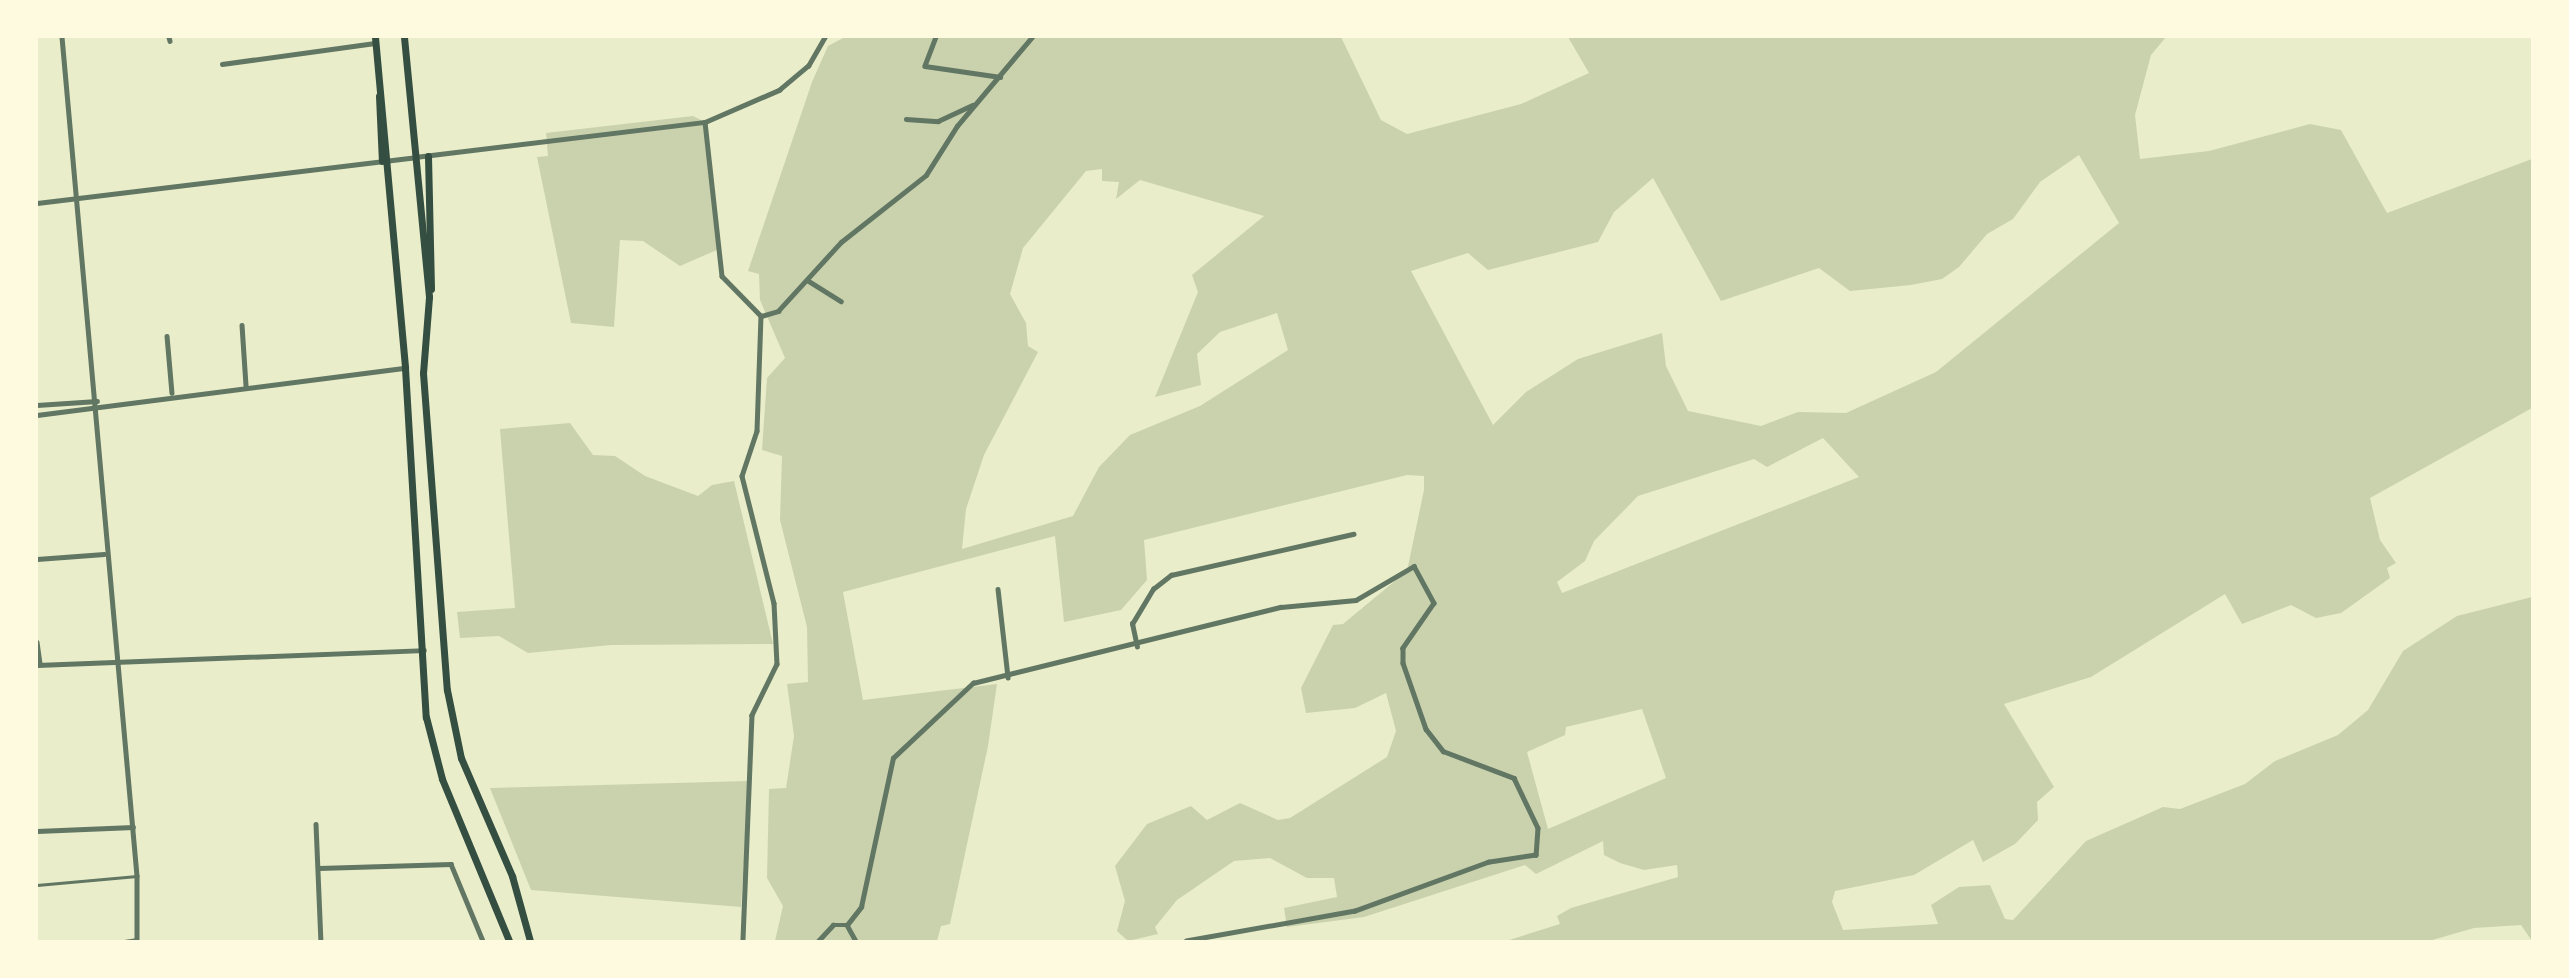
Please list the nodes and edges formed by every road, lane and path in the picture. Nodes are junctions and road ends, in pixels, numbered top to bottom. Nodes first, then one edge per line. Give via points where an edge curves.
1 (62, 37) edge
2 (404, 37) edge
3 (825, 37) edge
4 (936, 37) edge
5 (1032, 37) edge
6 (375, 40) edge
7 (222, 64) dead end
8 (1001, 77) junction
9 (973, 105) junction
10 (906, 119) dead end
11 (705, 122) junction
12 (428, 156) junction
13 (415, 157) junction
14 (385, 160) junction
15 (77, 197) junction
16 (37, 203) edge
17 (807, 280) junction
18 (429, 297) junction
19 (841, 301) dead end
20 (761, 316) junction
21 (242, 325) dead end
22 (167, 337) dead end
23 (405, 368) junction
24 (246, 386) junction
25 (172, 393) junction
26 (96, 400) junction
27 (104, 404) junction
28 (37, 405) edge
29 (96, 409) junction
30 (37, 415) edge
31 (1353, 534) dead end
32 (104, 554) junction
33 (37, 559) edge
34 (998, 589) dead end
35 (37, 642) edge
36 (1137, 647) junction
37 (424, 650) junction
38 (114, 661) junction
39 (38, 665) edge
40 (1008, 677) junction
41 (317, 824) dead end
42 (133, 827) junction
43 (37, 831) edge
44 (319, 868) junction
45 (137, 876) junction
46 (37, 886) edge
47 (847, 925) junction
48 (137, 940) edge
49 (124, 941) edge
50 (321, 941) edge
51 (483, 941) edge
52 (509, 941) edge
53 (530, 941) edge
54 (743, 941) edge
55 (818, 941) edge
56 (856, 941) edge
57 (1187, 941) edge

1 - 15 street
2 - 13 main road
3 - 11 street via 808,66 779,90
4 - 8 street via 925,66
5 - 8 street
6 - 7 street
6 - 14 main road
8 - 9 street
9 - 10 street via 938,121
9 - 17 street via 926,175 841,242
11 - 12 street
11 - 20 street via 722,276
12 - 13 street
12 - 18 main road via 434,274
13 - 14 street
13 - 18 main road
14 - 15 street
14 - 23 main road
15 - 16 street
15 - 26 street
17 - 19 street
17 - 20 street via 778,311
18 - 53 main road via 423,373 447,690 469,781 512,876
20 - 54 street via 757,431 743,460 742,476 774,603 777,664 752,715
21 - 24 street
22 - 25 street
23 - 24 street
23 - 37 main road
24 - 25 street
25 - 27 street
26 - 27 street
26 - 28 street
26 - 29 street
27 - 29 street
29 - 30 street
29 - 32 street
31 - 36 street via 1171,575 1153,589 1132,624
32 - 33 street
32 - 38 street
34 - 40 street
35 - 39 street
36 - 40 street
36 - 57 street via 1280,607 1356,600 1415,566 1434,603 1403,648 1403,663 1426,729 1443,751 1514,778 1538,828 1536,855 1489,862 1355,911
37 - 38 street
37 - 52 main road via 434,751
38 - 39 street
38 - 42 street
40 - 47 street via 973,683 893,758 862,907
41 - 44 street
42 - 43 street
42 - 45 street
44 - 50 street
44 - 51 street via 451,864
45 - 46 lane
45 - 48 street
47 - 55 street via 833,925
47 - 56 street
48 - 49 lane

